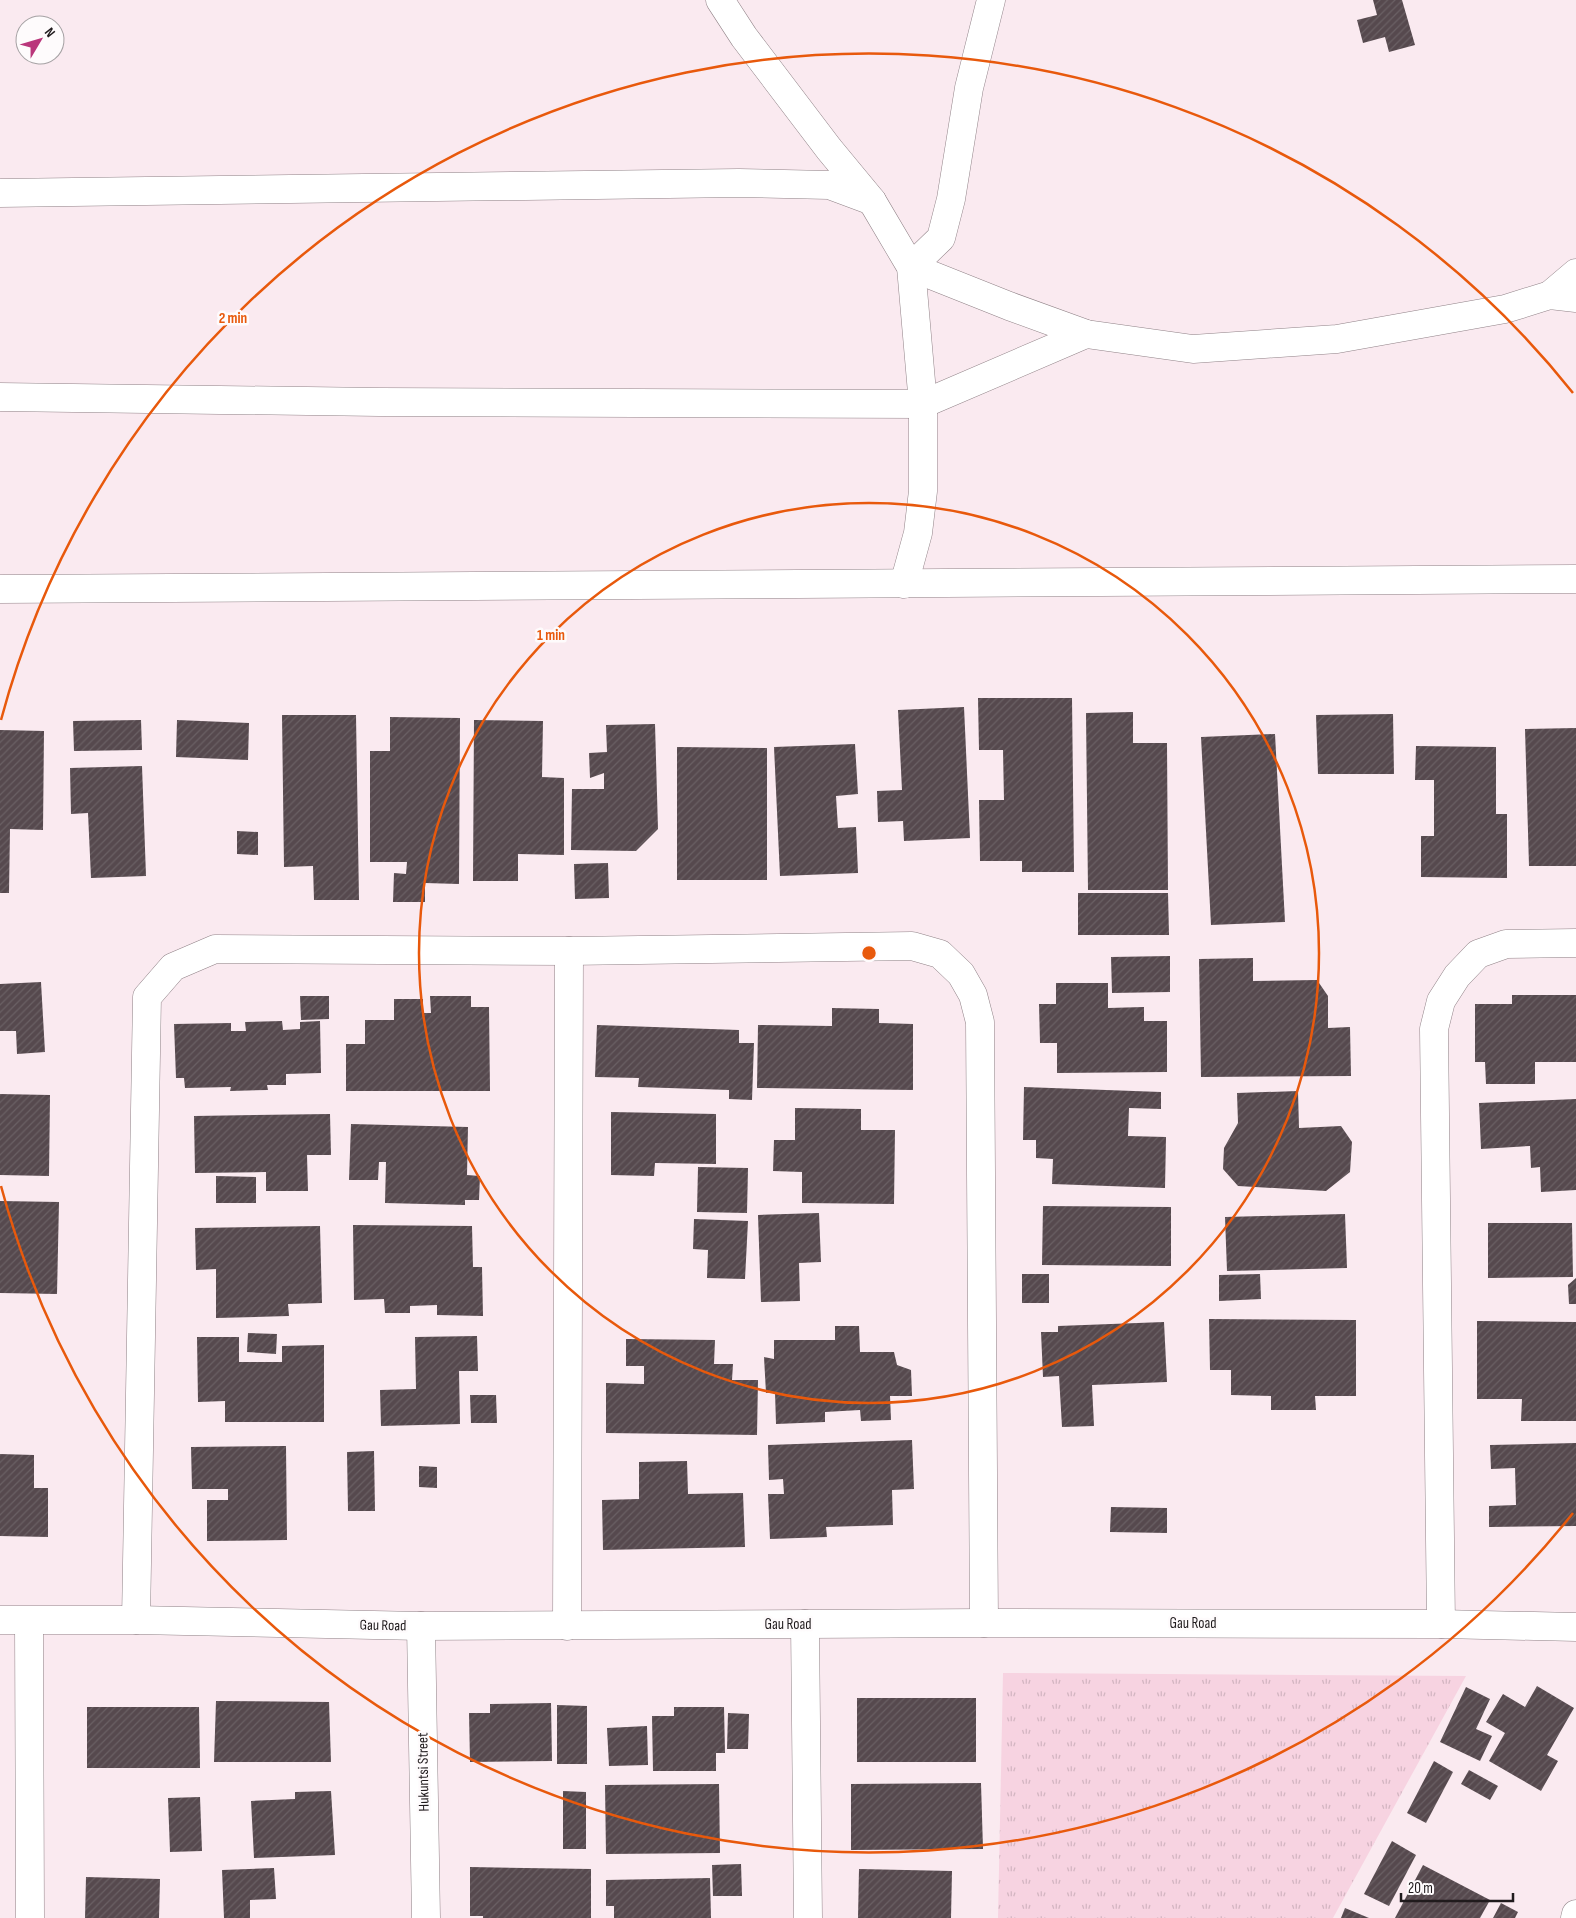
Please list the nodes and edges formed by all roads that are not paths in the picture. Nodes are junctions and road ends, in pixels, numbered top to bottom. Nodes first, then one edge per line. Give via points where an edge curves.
1 (720, 0) edge
2 (991, 0) edge
3 (0, 193) edge
4 (872, 202) junction
5 (911, 267) junction
6 (1576, 273) edge
7 (1563, 297) edge
8 (1086, 334) junction
9 (0, 396) edge
10 (923, 404) junction
11 (1576, 579) edge
12 (904, 584) junction
13 (0, 589) edge
14 (1576, 943) edge
15 (569, 951) junction
16 (0, 1620) edge
17 (136, 1620) junction
18 (29, 1621) junction
19 (984, 1623) junction
20 (806, 1624) junction
21 (1441, 1624) junction
22 (420, 1626) junction
23 (567, 1626) junction
24 (1576, 1627) edge
25 (1576, 1914) edge
26 (30, 1918) edge
27 (426, 1918) edge
28 (808, 1918) edge
29 (1575, 1918) edge

1 - 4 street via 744,37
2 - 5 street via 969,88 951,199 941,238
3 - 4 street via 739,183 829,185
4 - 5 street
5 - 8 street
5 - 10 street
6 - 7 street
7 - 8 street via 1337,340 1193,348
8 - 10 street
9 - 10 street via 389,402
10 - 12 street via 923,492 918,533
11 - 12 street
12 - 13 street
14 - 21 street via 1506,944 1478,954 1457,976 1442,1001 1434,1029
15 - 17 street via 215,949 173,967 147,997
15 - 19 street via 912,946 940,954 961,974 973,995 980,1022
15 - 23 street
16 - 18 street, Gau Road
17 - 18 street, Gau Road
17 - 22 street, Gau Road
18 - 26 street
19 - 20 street, Gau Road
19 - 21 street, Gau Road
20 - 23 street, Gau Road
20 - 28 street
21 - 24 street, Gau Road
22 - 23 street, Gau Road
22 - 27 street, Hukuntsi Street
25 - 29 street

